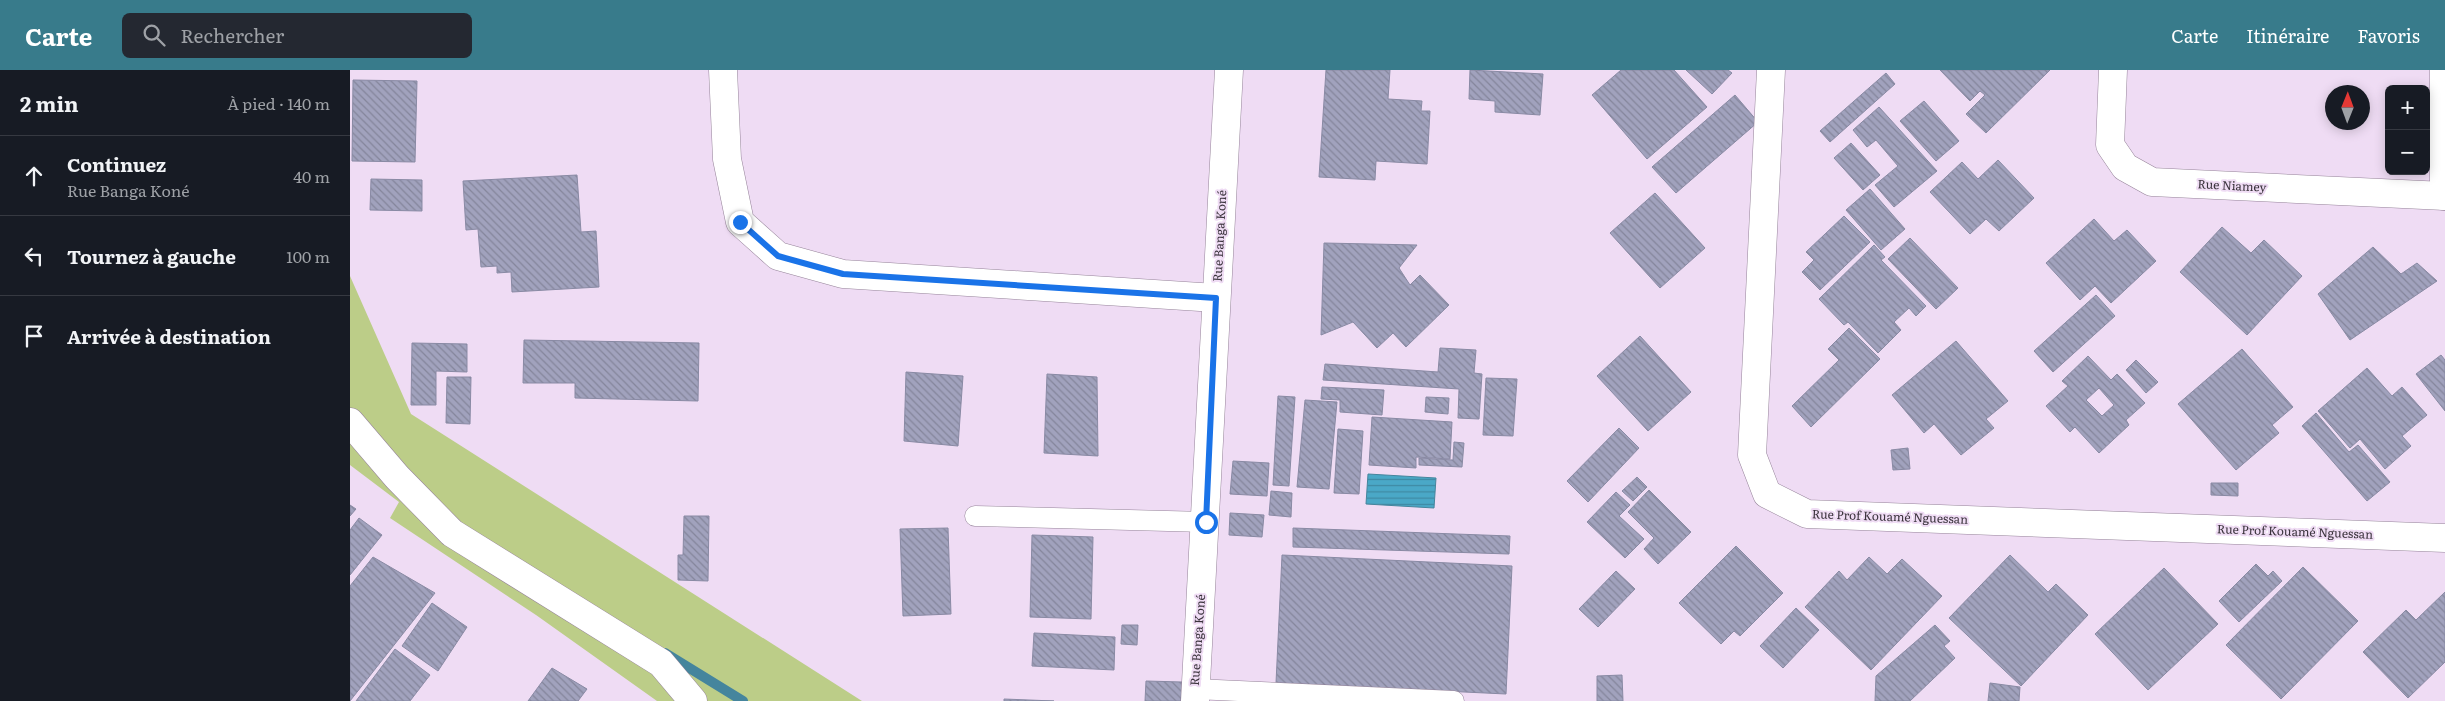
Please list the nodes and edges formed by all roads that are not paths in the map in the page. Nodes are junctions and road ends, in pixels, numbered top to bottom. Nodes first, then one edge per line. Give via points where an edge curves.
1 (722, 70) edge
2 (1229, 70) edge
3 (1771, 70) edge
4 (2113, 70) edge
5 (2444, 70) edge
6 (2445, 196) edge
7 (1216, 298) junction
8 (350, 422) edge
9 (975, 516) dead end
10 (1206, 522) junction
11 (2445, 538) edge
12 (1195, 695) edge
13 (693, 701) edge
14 (1454, 701) edge

1 - 7 street via 727,159 740,222 778,256 843,274
2 - 7 street, Rue Banga Koné
3 - 11 street, Rue Prof Kouamé Nguessan via 1752,455 1767,494 1807,514
4 - 6 street, Rue Niamey via 2110,145 2125,167 2152,182
5 - 6 street
7 - 10 street, Rue Banga Koné
8 - 13 street via 397,477 452,533 661,663
9 - 10 lane
10 - 12 street, Rue Banga Koné
12 - 14 lane

